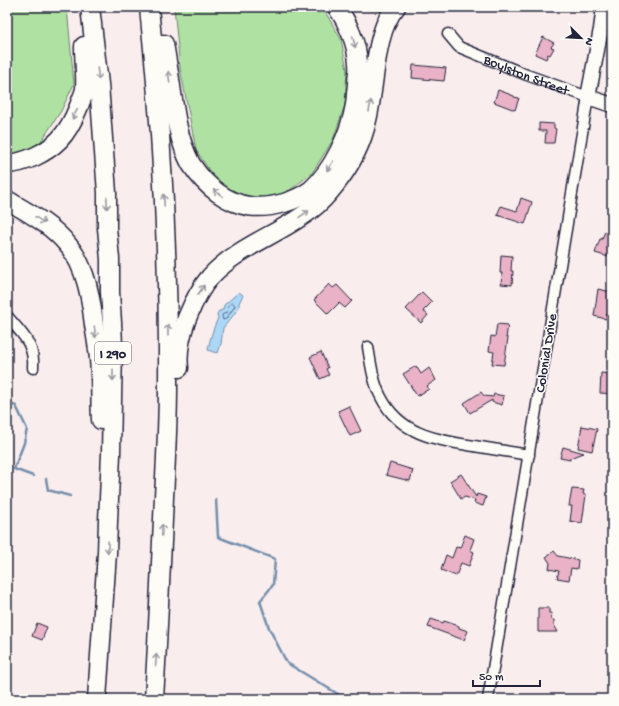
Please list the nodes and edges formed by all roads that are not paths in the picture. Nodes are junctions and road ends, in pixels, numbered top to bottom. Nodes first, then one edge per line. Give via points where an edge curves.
1 (84, 7) edge
2 (90, 7) edge
3 (149, 7) edge
4 (158, 7) edge
5 (337, 7) edge
6 (396, 7) edge
7 (604, 7) edge
8 (448, 34) dead end
9 (588, 97) junction
10 (612, 105) edge
11 (7, 164) edge
12 (7, 200) edge
13 (7, 316) edge
14 (368, 347) dead end
15 (33, 368) dead end
16 (167, 422) junction
17 (529, 455) junction
18 (108, 521) junction
19 (97, 699) edge
20 (154, 699) edge
21 (488, 699) edge

1 -> 11 highway via 85,90 77,111 62,137 51,147 22,162
2 -> 18 highway, I 290 via 101,105 110,260 113,389
16 -> 3 highway via 168,308 164,183
5 -> 4 highway via 352,34 358,62 355,104 346,135 332,163 309,191 291,201 260,207 241,205 224,197 205,182 192,164 176,123
16 -> 6 highway via 179,375 182,334 190,309 212,275 228,261 308,212 325,197 341,176 363,133 382,33 386,20
7 - 9 street, Colonial Drive
8 - 9 street, Boylston Street via 459,48
9 - 10 street, Boylston Street
9 - 17 street, Colonial Drive
12 -> 18 highway via 45,223 61,237 71,248 82,269 90,295 99,360 103,490
13 - 15 street via 30,345
14 - 17 street via 374,381 381,397 390,412 409,428 438,440
20 -> 16 highway
17 - 21 street, Colonial Drive
18 -> 19 highway, I 290

